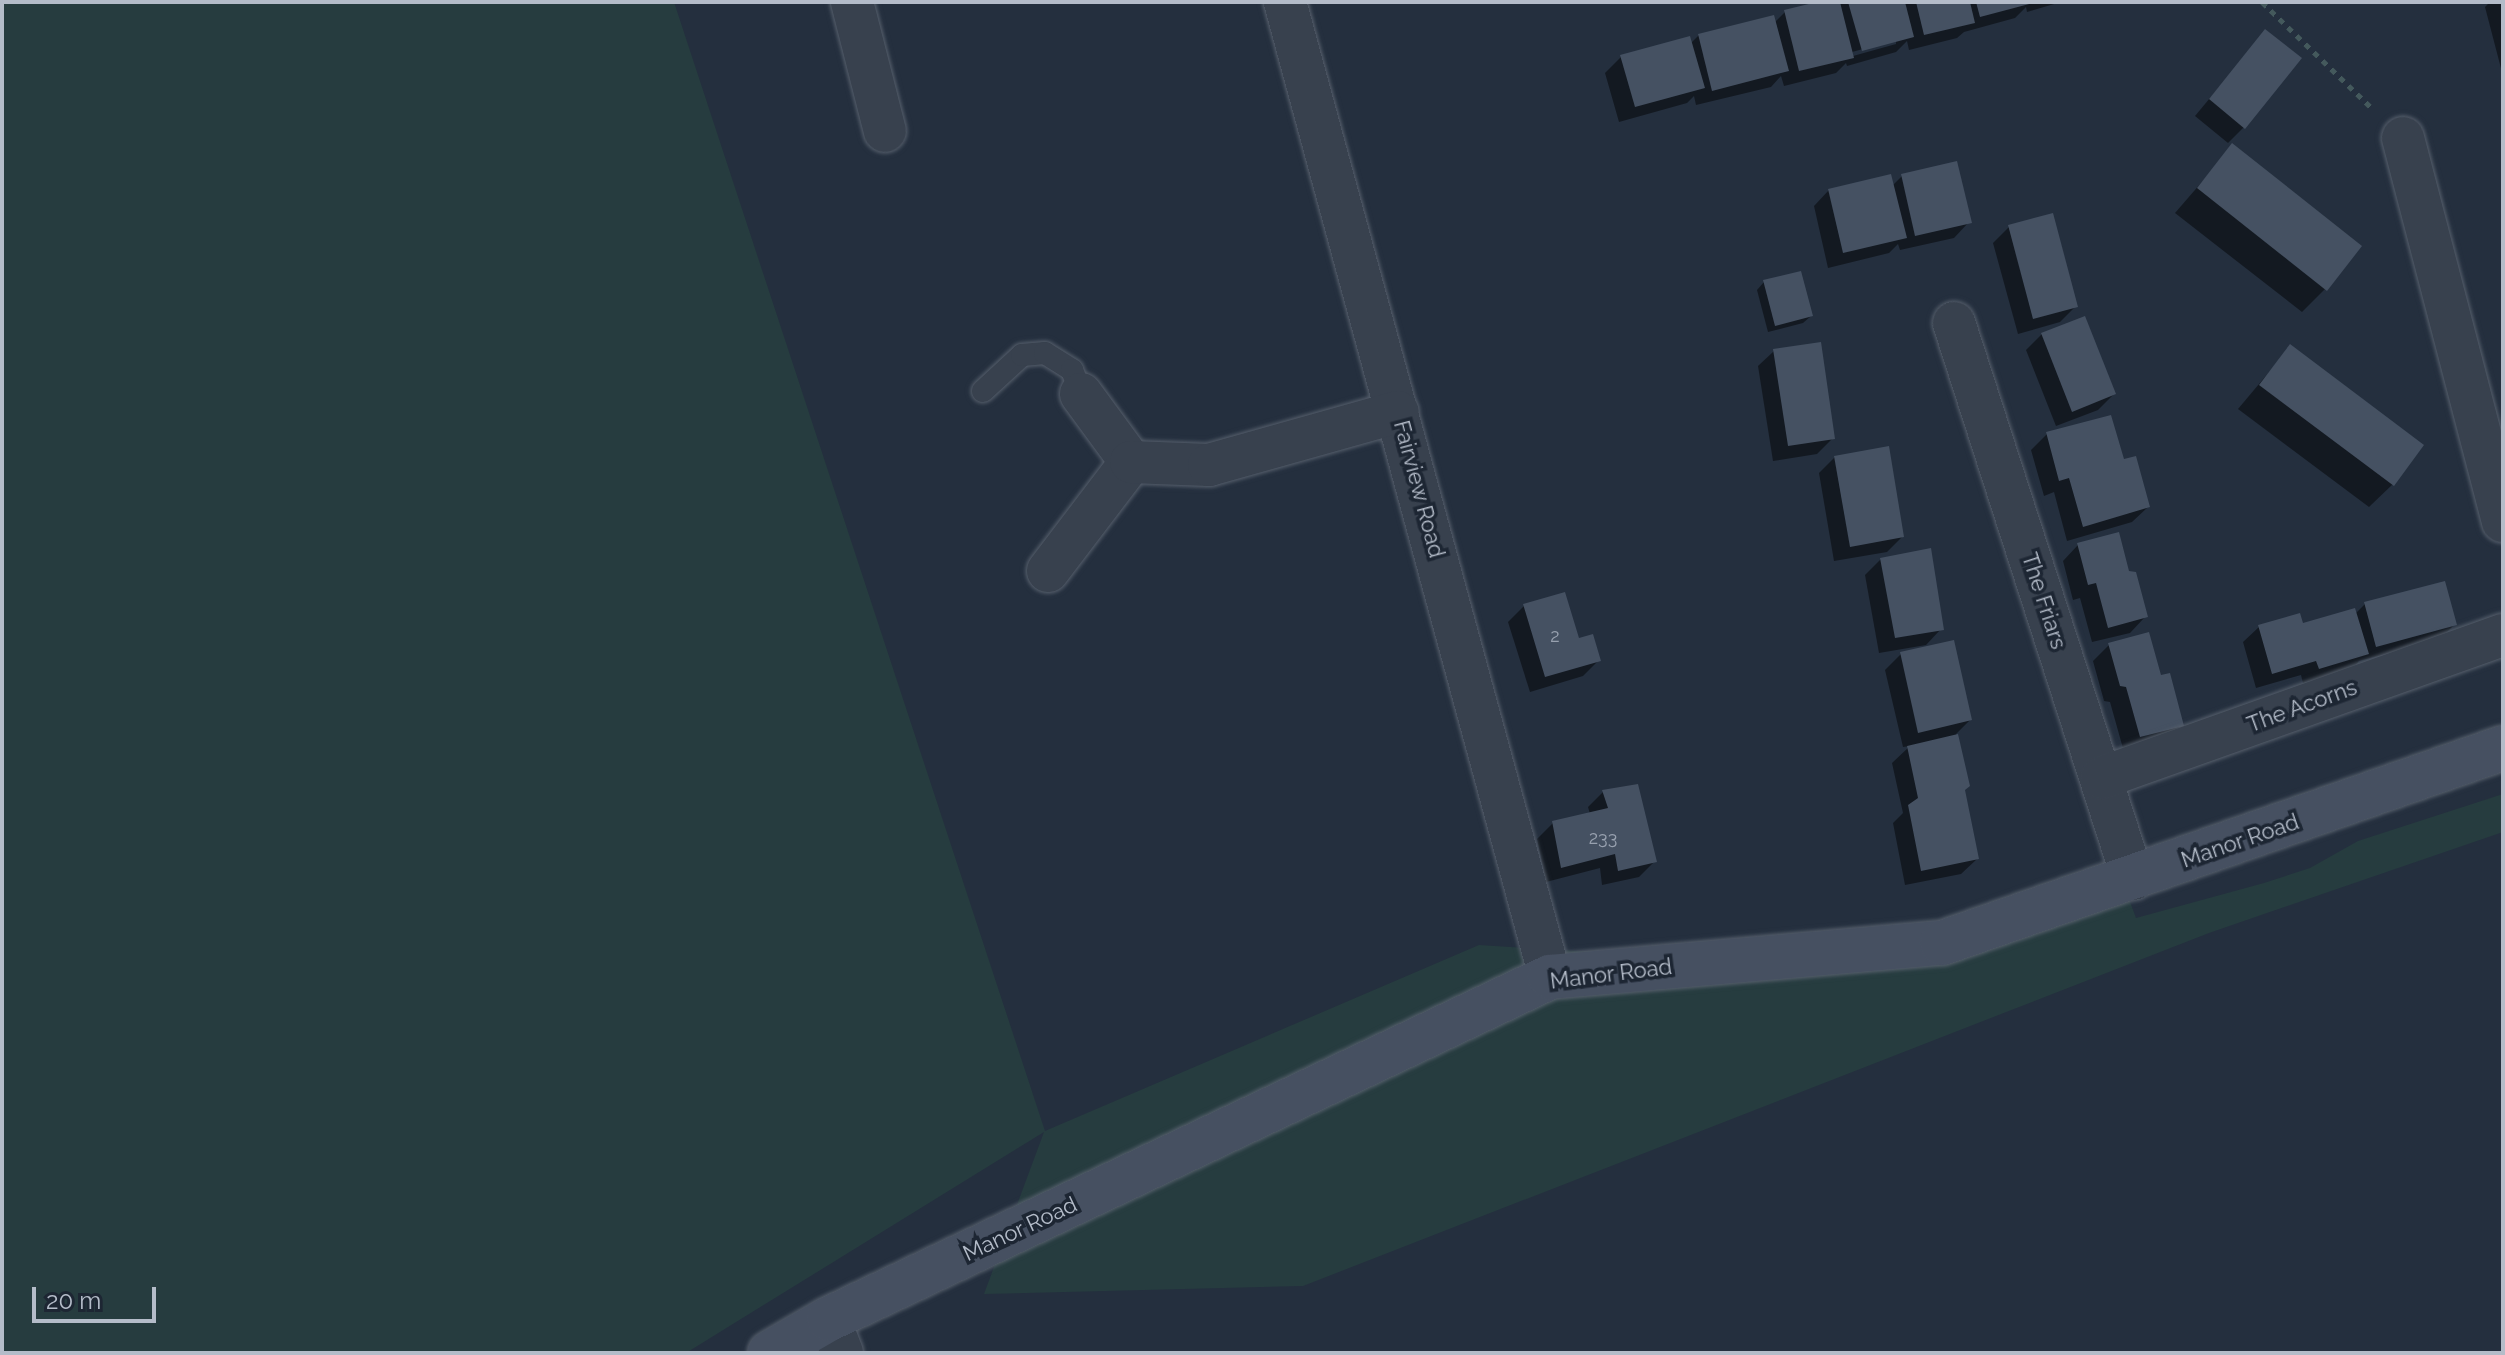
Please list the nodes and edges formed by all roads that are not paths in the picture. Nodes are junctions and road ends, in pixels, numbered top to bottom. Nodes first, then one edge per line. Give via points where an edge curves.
1 (852, 2) edge
2 (1285, 2) edge
3 (885, 131) dead end
4 (2403, 138) road end
5 (1954, 323) dead end
6 (983, 391) dead end
7 (1081, 394) joint
8 (1398, 412) junction
9 (1131, 462) junction
10 (2503, 521) edge
11 (1048, 571) dead end
12 (2503, 635) edge
13 (2503, 748) edge
14 (2101, 778) junction
15 (2133, 879) junction
16 (1550, 977) junction
17 (836, 1336) edge
18 (770, 1353) edge

1 - 3 street
2 - 8 street, Fairview Road
4 - 10 street
5 - 14 street, The Friars
6 - 7 lane via 1022,355 1045,353 1072,370
7 - 9 street
8 - 9 street via 1209,465
8 - 16 street, Fairview Road
9 - 11 street
12 - 14 street, The Acorns
13 - 15 main road, Manor Road
14 - 15 street, The Friars
15 - 16 main road, Manor Road via 1942,943
16 - 17 main road, Manor Road
17 - 18 main road, Manor Road

